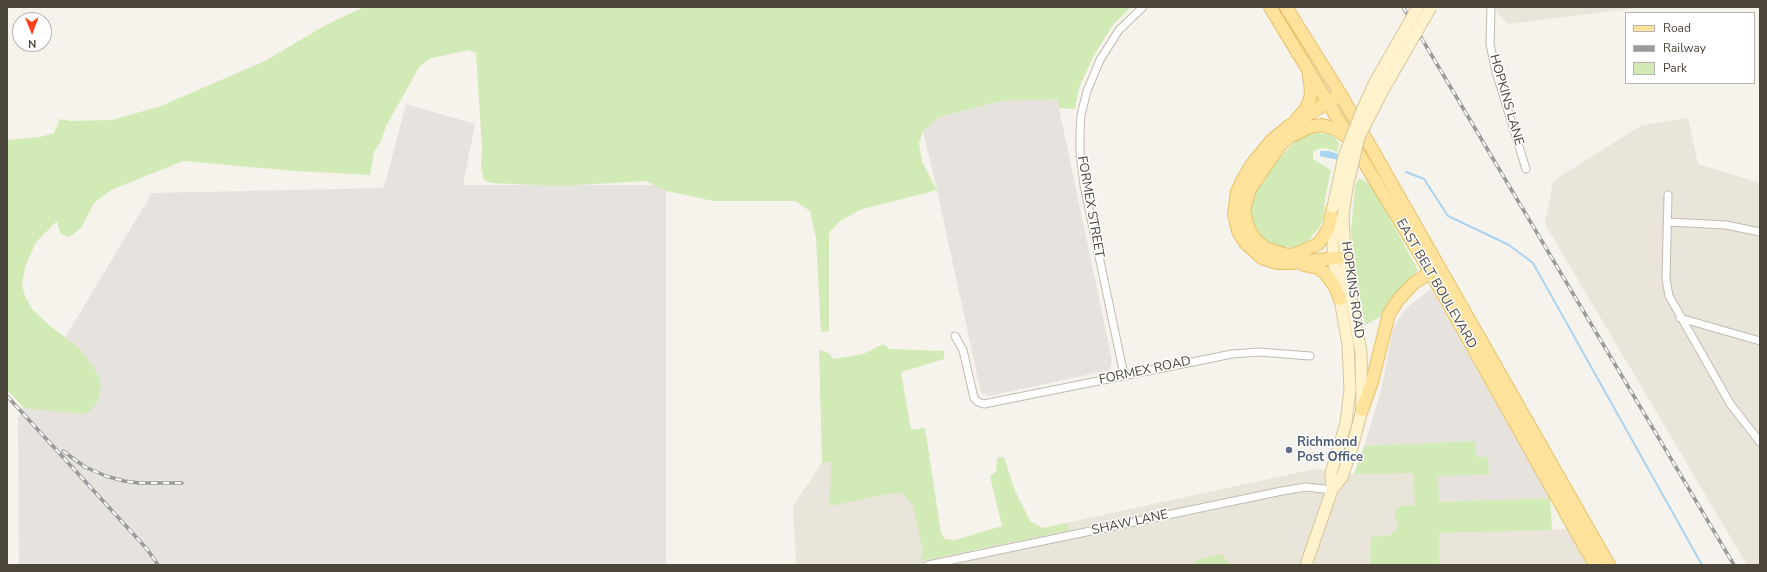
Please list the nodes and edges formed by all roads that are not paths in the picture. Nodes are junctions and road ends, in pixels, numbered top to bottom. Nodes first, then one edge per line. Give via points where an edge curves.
1 (1142, 7) edge
2 (1270, 7) edge
3 (1286, 7) edge
4 (1418, 7) edge
5 (1431, 7) edge
6 (1491, 7) edge
7 (1308, 70) junction
8 (1341, 95) junction
9 (1329, 104) junction
10 (1288, 132) junction
11 (1352, 140) junction
12 (1526, 169) dead end
13 (1668, 195) dead end
14 (1333, 207) junction
15 (1668, 222) junction
16 (1760, 232) edge
17 (1339, 258) junction
18 (1285, 263) junction
19 (1435, 269) junction
20 (1340, 299) junction
21 (1680, 318) junction
22 (955, 336) dead end
23 (1760, 341) edge
24 (1310, 356) dead end
25 (1124, 375) junction
26 (1362, 410) junction
27 (1760, 442) edge
28 (1332, 490) junction
29 (928, 565) edge
30 (1306, 565) edge
31 (1595, 565) edge
32 (1609, 565) edge

1 - 25 street, FORMEX STREET via 1114,38 1095,69 1084,103 1079,136 1084,185
2 - 7 main road, EAST BELT BOULEVARD
3 - 8 main road, EAST BELT BOULEVARD
4 - 14 main road, HOPKINS ROAD, bridge via 1362,108 1344,156
5 - 17 main road, HOPKINS ROAD, bridge via 1382,92 1360,137 1348,182
6 - 12 street, HOPKINS LANE via 1490,44 1496,72
7 - 9 main road, EAST BELT BOULEVARD
7 - 10 main road via 1312,91 1310,99
8 - 9 main road
8 - 19 main road, EAST BELT BOULEVARD
9 - 10 main road
9 - 11 main road, EAST BELT BOULEVARD
10 - 11 main road via 1322,125 1335,129
10 - 14 main road via 1250,189 1244,210 1249,230 1265,248 1287,255 1296,254 1318,244 1329,227
10 - 18 main road via 1271,141 1249,169 1237,192 1234,214 1238,231 1252,251 1262,258
11 - 19 main road, EAST BELT BOULEVARD
13 - 15 street
14 - 17 main road, HOPKINS ROAD
15 - 16 street via 1726,225
15 - 21 street via 1667,288
17 - 18 main road
17 - 20 main road, HOPKINS ROAD
17 - 26 main road, HOPKINS ROAD via 1361,352
18 - 20 main road via 1318,268 1329,278
19 - 26 main road via 1413,284 1389,314 1372,382
19 - 31 main road, EAST BELT BOULEVARD
19 - 32 main road, EAST BELT BOULEVARD
20 - 28 main road, HOPKINS ROAD via 1348,345 1350,389 1346,423 1331,473
21 - 23 street
21 - 27 street via 1731,405
22 - 25 street, FORMEX ROAD via 963,350 972,394 981,403
24 - 25 street, FORMEX ROAD via 1259,352 1232,354
26 - 28 main road, HOPKINS ROAD via 1342,477
28 - 29 street, SHAW LANE via 1306,487 1282,491
28 - 30 main road, HOPKINS ROAD

